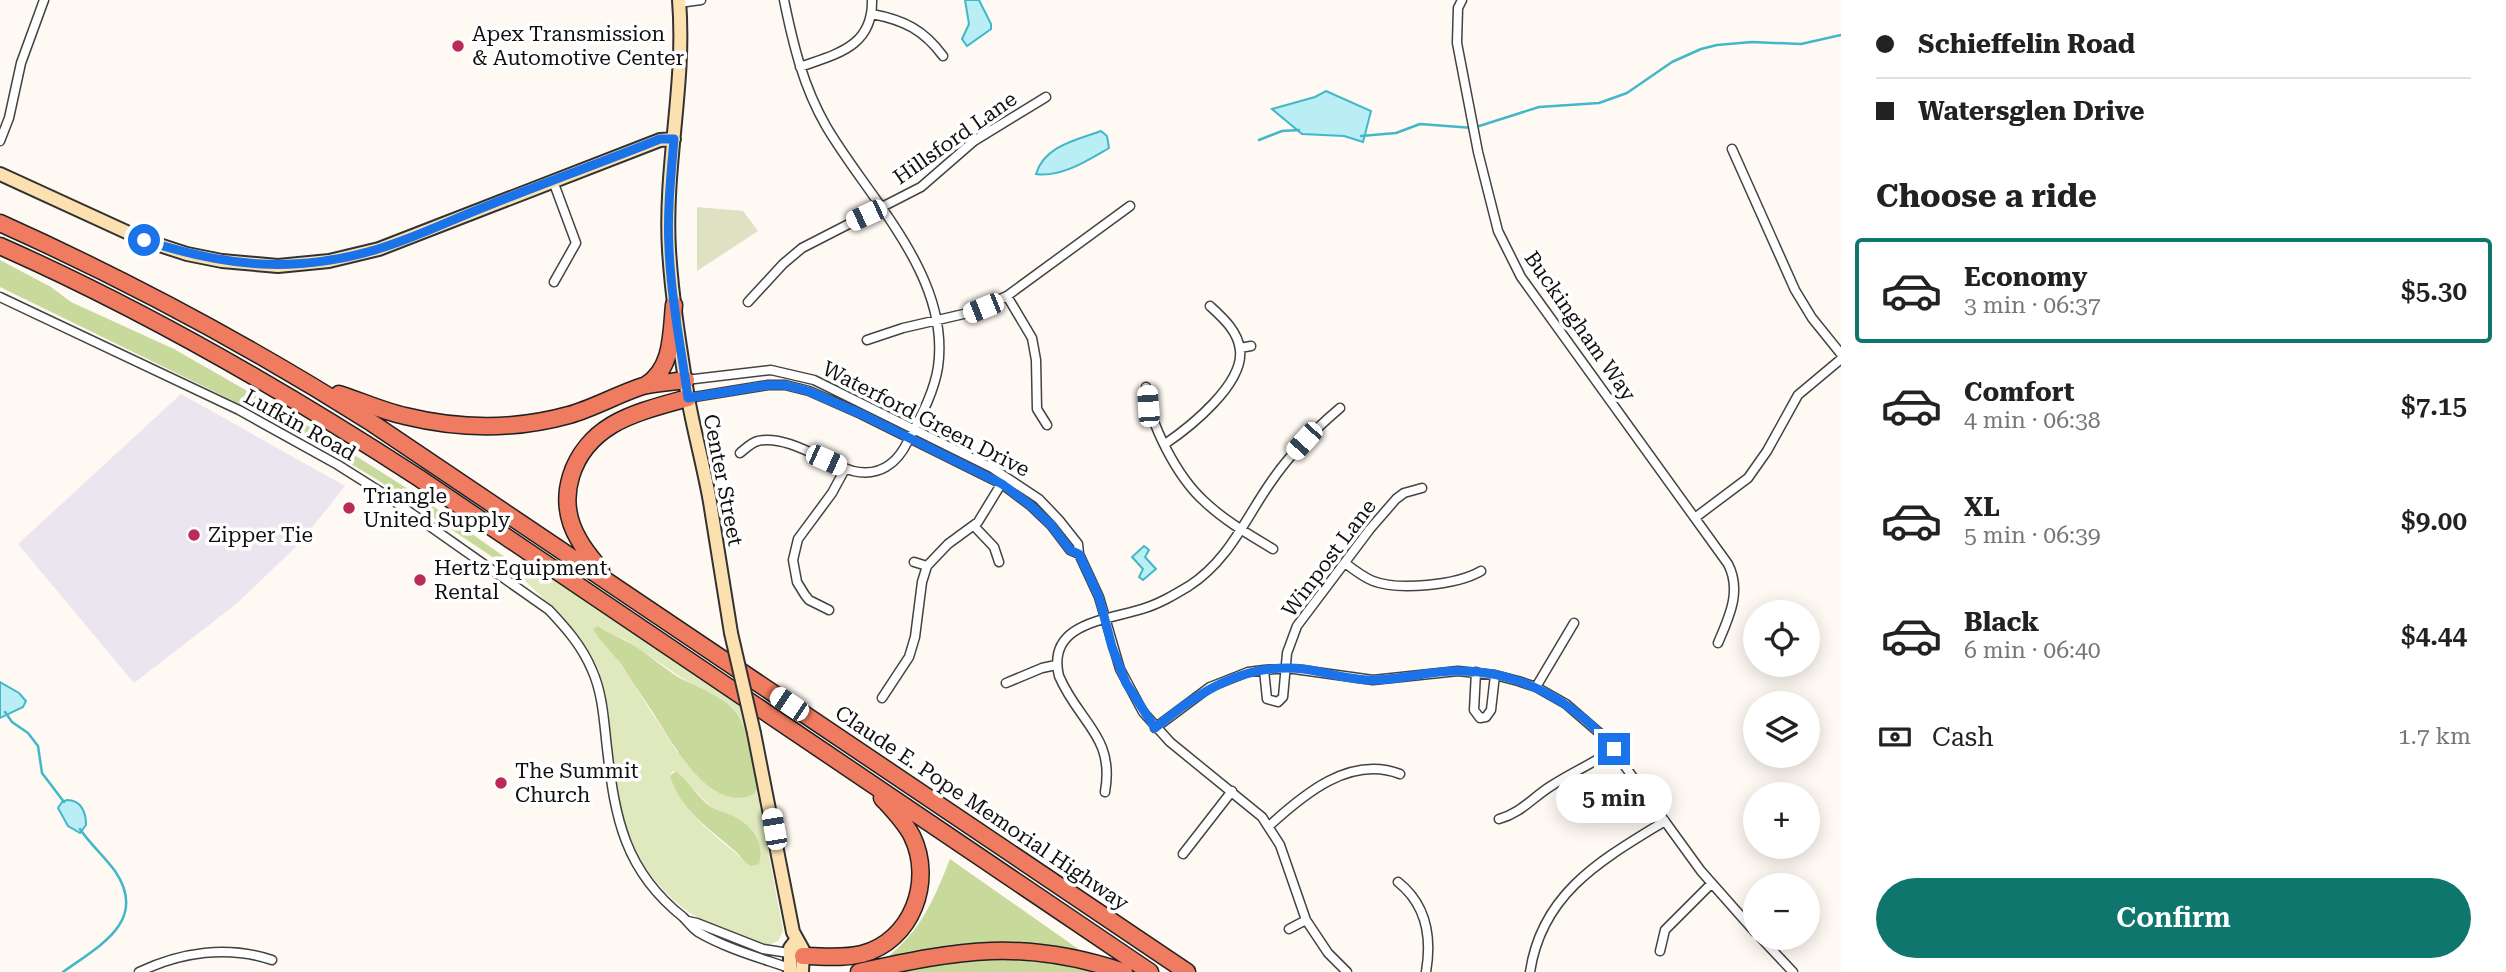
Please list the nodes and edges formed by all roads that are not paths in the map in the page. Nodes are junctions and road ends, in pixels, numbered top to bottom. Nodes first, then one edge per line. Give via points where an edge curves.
1 (44, 0) edge
2 (701, 0) edge
3 (784, 0) edge
4 (872, 0) edge
5 (1462, 0) edge
6 (679, 2) edge
7 (872, 14) junction
8 (943, 56) dead end
9 (800, 66) junction
10 (1046, 97) dead end
11 (674, 139) junction
12 (0, 141) edge
13 (1731, 149) dead end
14 (0, 174) edge
15 (553, 181) junction
16 (1129, 206) dead end
17 (880, 208) junction
18 (0, 223) edge
19 (0, 246) edge
20 (554, 282) dead end
21 (1007, 296) junction
22 (0, 297) edge
23 (748, 302) dead end
24 (674, 305) junction
25 (1210, 306) dead end
26 (936, 322) junction
27 (867, 340) dead end
28 (1251, 346) dead end
29 (1240, 348) junction
30 (1841, 357) edge
31 (686, 380) junction
32 (313, 386) junction
33 (643, 386) junction
34 (1146, 387) dead end
35 (688, 398) junction
36 (1340, 408) dead end
37 (1047, 425) dead end
38 (914, 429) junction
39 (910, 438) junction
40 (1165, 444) junction
41 (740, 453) dead end
42 (845, 469) junction
43 (1007, 476) junction
44 (1002, 484) junction
45 (1422, 488) dead end
46 (1696, 517) junction
47 (974, 526) junction
48 (1242, 529) junction
49 (1273, 549) dead end
50 (1079, 554) junction
51 (914, 562) dead end
52 (999, 562) dead end
53 (1345, 563) junction
54 (928, 566) junction
55 (1481, 571) dead end
56 (613, 584) junction
57 (829, 610) dead end
58 (1105, 618) junction
59 (1574, 623) dead end
60 (1718, 643) dead end
61 (1056, 665) junction
62 (1287, 668) junction
63 (1264, 670) junction
64 (1476, 672) junction
65 (1495, 675) junction
66 (1006, 683) dead end
67 (1535, 687) junction
68 (882, 698) dead end
69 (1155, 728) junction
70 (1614, 749) junction
71 (1400, 774) dead end
72 (867, 780) junction
73 (1231, 791) junction
74 (1105, 792) dead end
75 (1499, 818) dead end
76 (1665, 821) junction
77 (1269, 826) junction
78 (1183, 854) dead end
79 (1398, 882) dead end
80 (1711, 884) junction
81 (1743, 919) edge
82 (1306, 920) junction
83 (688, 921) junction
84 (1289, 929) dead end
85 (1772, 950) edge
86 (1660, 951) dead end
87 (272, 960) dead end
88 (796, 966) edge
89 (139, 972) edge
90 (859, 972) edge
91 (1125, 972) edge
92 (1150, 972) edge
93 (1187, 972) edge
94 (1347, 972) edge
95 (1426, 972) edge
96 (1530, 972) edge
97 (1793, 972) edge

1 - 12 street
2 - 6 street
3 - 9 street
4 - 7 street
5 - 46 street, Buckingham Way via 1457,43 1489,203 1506,251
6 - 11 main road, Center Street via 680,71
7 - 8 street via 915,27
7 - 9 street via 852,47
9 - 17 street via 826,125
10 - 17 street, Hillsford Lane via 974,141 921,187
11 - 15 main road via 660,139
11 - 24 main road, Center Street via 669,247
13 - 30 street via 1795,290
14 - 15 main road via 144,240 222,261 278,266 329,261 379,249
15 - 20 street via 576,243
16 - 21 street
17 - 23 street, Hillsford Lane via 802,248
17 - 26 street via 920,271
18 - 32 highway, Claude E. Pope Memorial Highway via 166,303
19 - 72 highway, Claude E. Pope Memorial Highway via 166,326 311,408
21 - 26 street
21 - 37 street via 1032,338 1037,409
22 - 83 street, Lufkin Road via 239,410 320,455 384,494 549,610 570,631 593,673 602,707 615,811 628,851 654,890
24 - 31 main road, Center Street
24 - 33 highway via 668,354 655,379
25 - 29 street via 1233,331
26 - 27 street
26 - 38 street via 938,368
28 - 29 street
29 - 40 street via 1234,374 1219,394 1201,416
30 - 46 street via 1798,395 1748,478
31 - 33 highway
31 - 35 main road, Center Street
31 - 38 street, Waterford Green Drive via 771,370 796,374
32 - 33 highway via 402,416 483,426 568,415
32 - 56 highway, Claude E. Pope Memorial Highway
34 - 40 street via 1151,418
35 - 39 street, Waterford Green Drive via 785,385
35 - 56 highway via 615,423 592,440 575,464 567,497 570,518 578,539
35 - 88 main road, Center Street, bridge via 731,633 796,940 803,950
36 - 48 street via 1285,463
38 - 39 street
38 - 43 street, Waterford Green Drive
39 - 42 street via 900,456 883,470 863,473
39 - 44 street, Waterford Green Drive
40 - 48 street via 1199,496
41 - 42 street via 758,441 774,441
42 - 57 street via 799,538 793,560 805,595
43 - 44 street
43 - 50 street, Waterford Green Drive via 1048,508 1073,537
44 - 47 street
44 - 50 street, Waterford Green Drive
45 - 53 street, Winpost Lane via 1396,499
46 - 60 street, Buckingham Way via 1728,564 1735,585 1732,608
47 - 52 street via 994,547
47 - 54 street
48 - 49 street
48 - 58 street via 1218,561 1188,586 1155,604
50 - 58 street, Waterford Green Drive
51 - 54 street
53 - 55 street via 1374,581 1401,586 1468,579
53 - 62 street, Winpost Lane via 1297,626
54 - 68 street via 909,657
56 - 93 highway, Claude E. Pope Memorial Highway
58 - 61 street via 1070,635
58 - 69 street, Waterford Green Drive via 1126,683
59 - 67 street
61 - 66 street
61 - 74 street via 1063,687 1104,749 1108,769
62 - 63 street
62 - 63 street, Winpost Lane via 1283,696 1275,703 1266,695
62 - 64 street via 1373,680
63 - 69 street via 1210,687
64 - 65 street
64 - 65 street via 1474,710 1480,718 1491,710
65 - 67 street
67 - 70 street via 1576,710
69 - 73 street, Waterford Green Drive
70 - 75 street via 1550,787 1514,815
70 - 76 street
71 - 77 street via 1375,768 1338,777 1307,793
72 - 88 highway via 901,819 917,849 921,884 917,902 902,927 876,948
72 - 92 highway, Claude E. Pope Memorial Highway
73 - 77 street, Waterford Green Drive
73 - 78 street
76 - 80 street
76 - 96 street via 1596,864 1568,891 1543,929
77 - 82 street, Waterford Green Drive
79 - 95 street via 1411,893 1424,921 1429,950
80 - 81 street
80 - 86 street via 1665,930
82 - 84 street
82 - 94 street, Waterford Green Drive
83 - 88 street, Lufkin Road
83 - 88 street, Lufkin Road via 696,930 736,950
85 - 97 street
87 - 89 street via 249,952 206,952
90 - 91 highway via 981,950 1066,955

